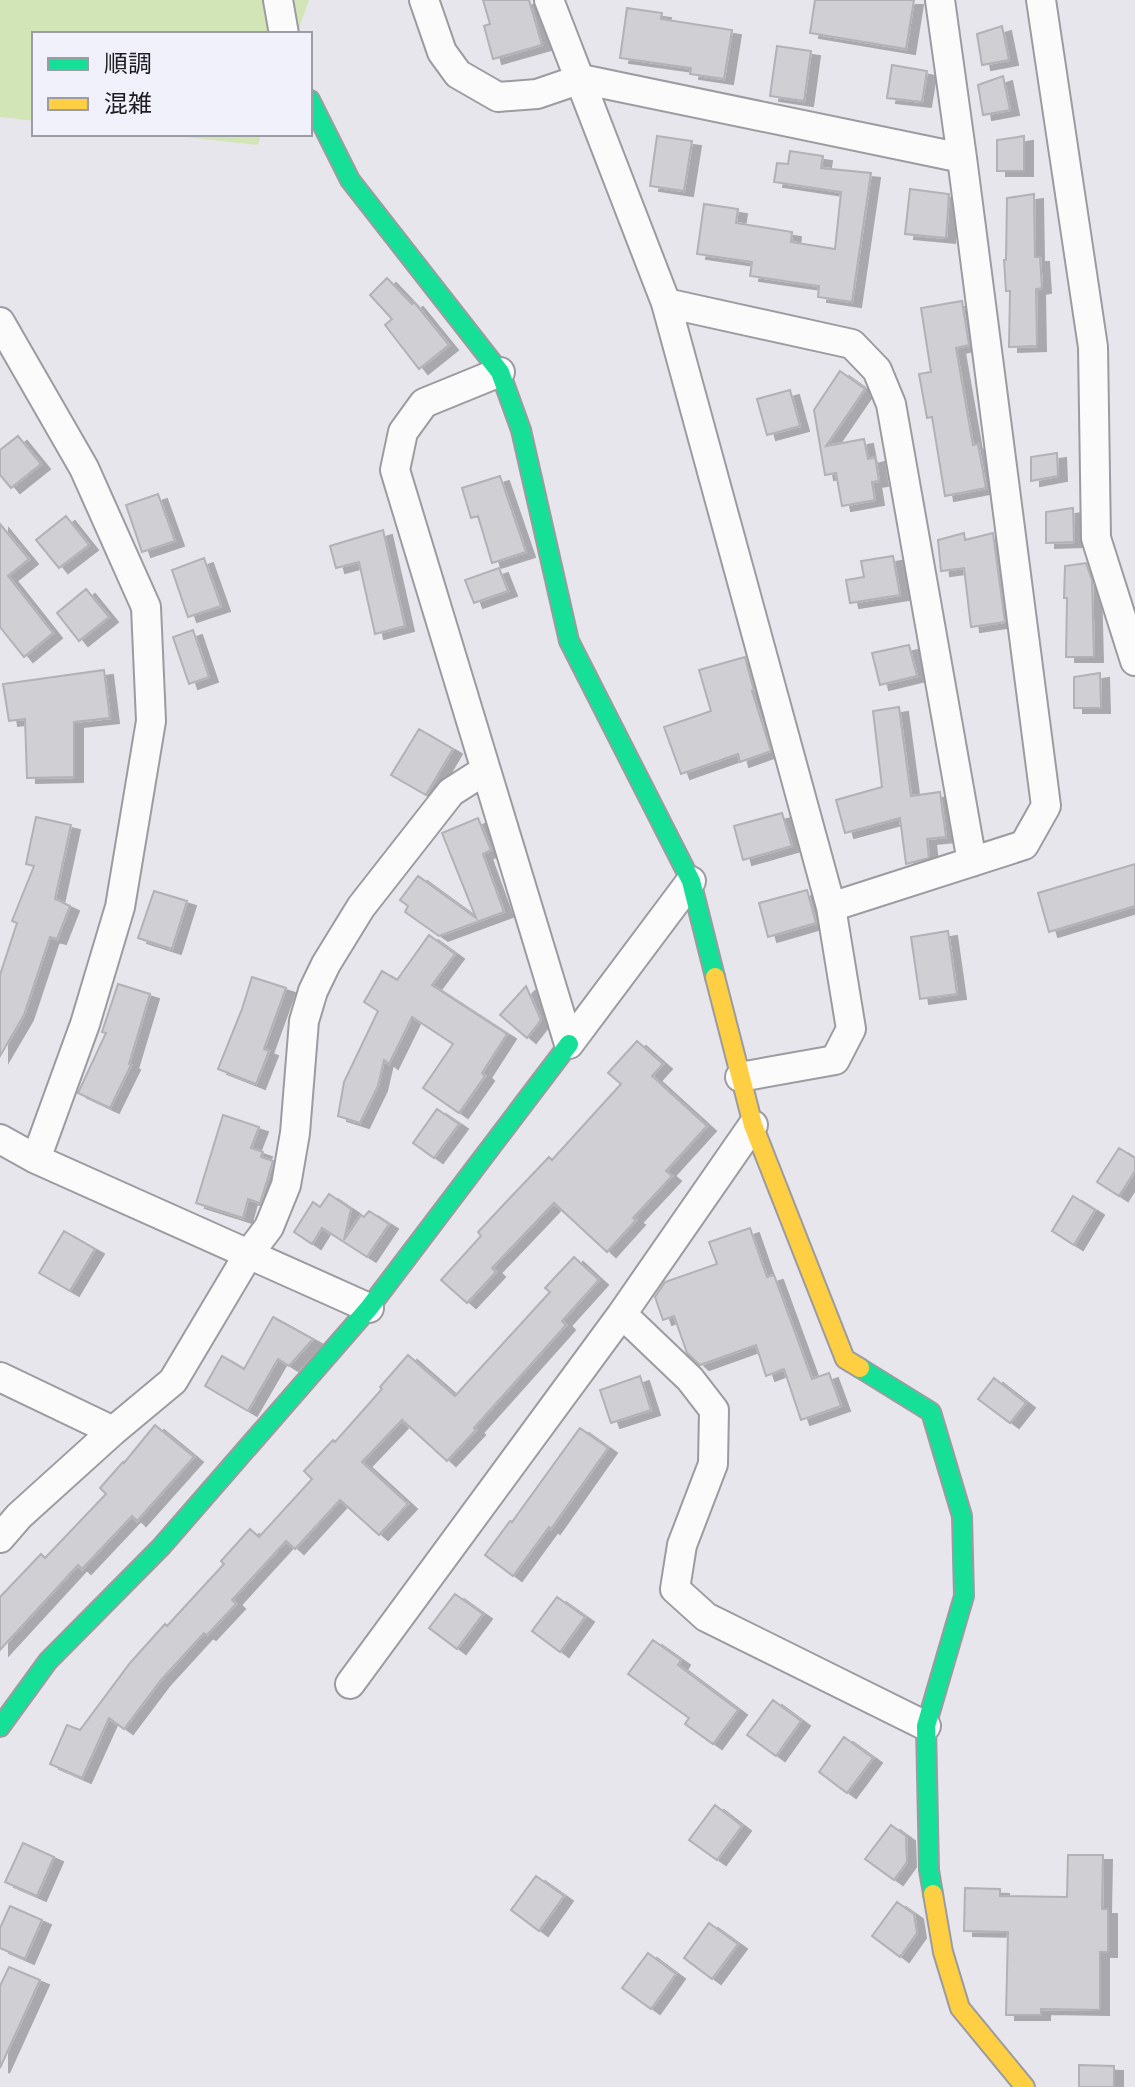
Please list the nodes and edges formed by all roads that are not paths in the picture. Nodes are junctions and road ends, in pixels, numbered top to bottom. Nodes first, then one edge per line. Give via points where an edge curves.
1 (278, 0) edge
2 (424, 0) edge
3 (549, 0) edge
4 (940, 0) edge
5 (1041, 0) edge
6 (284, 32) edge
7 (581, 79) junction
8 (312, 104) edge
9 (962, 158) junction
10 (666, 303) junction
11 (0, 322) edge
12 (500, 372) junction
13 (1135, 661) edge
14 (484, 771) junction
15 (972, 862) junction
16 (691, 881) junction
17 (831, 907) junction
18 (569, 1044) junction
19 (740, 1077) junction
20 (753, 1125) junction
21 (0, 1139) edge
22 (36, 1159) junction
23 (248, 1255) junction
24 (369, 1308) junction
25 (622, 1314) junction
26 (0, 1377) edge
27 (113, 1431) junction
28 (0, 1538) edge
29 (350, 1684) dead end
30 (926, 1726) junction
31 (0, 1727) edge
32 (1025, 2087) edge

1 - 6 street
2 - 7 street via 442,52 458,74 498,97 537,94
3 - 7 street
4 - 9 street
5 - 13 street via 1093,347 1096,538
7 - 9 street
7 - 10 street
8 - 12 street via 350,180
9 - 15 street via 1046,806 1024,845
10 - 15 street via 852,344 877,370 891,404
10 - 17 street
11 - 22 street via 84,468 146,607 151,721 120,907
12 - 14 street via 424,403 403,432 395,470
12 - 16 street via 521,430 569,641
14 - 18 street
14 - 23 street via 451,792 361,907 326,964 304,1021 286,1185 269,1227
15 - 17 street
16 - 18 street
16 - 19 street
17 - 19 street via 851,1029 835,1060
18 - 24 street
19 - 20 street
20 - 25 street
20 - 30 street via 845,1359 931,1412 962,1516 964,1596
21 - 22 street
22 - 23 street
23 - 24 street
23 - 27 street via 173,1381
24 - 31 street via 161,1547 48,1661
25 - 29 street
25 - 30 street via 690,1379 714,1410 713,1464 682,1545 675,1589 706,1617
26 - 27 street
27 - 28 street
30 - 32 street via 929,1870 943,1952 960,2008

